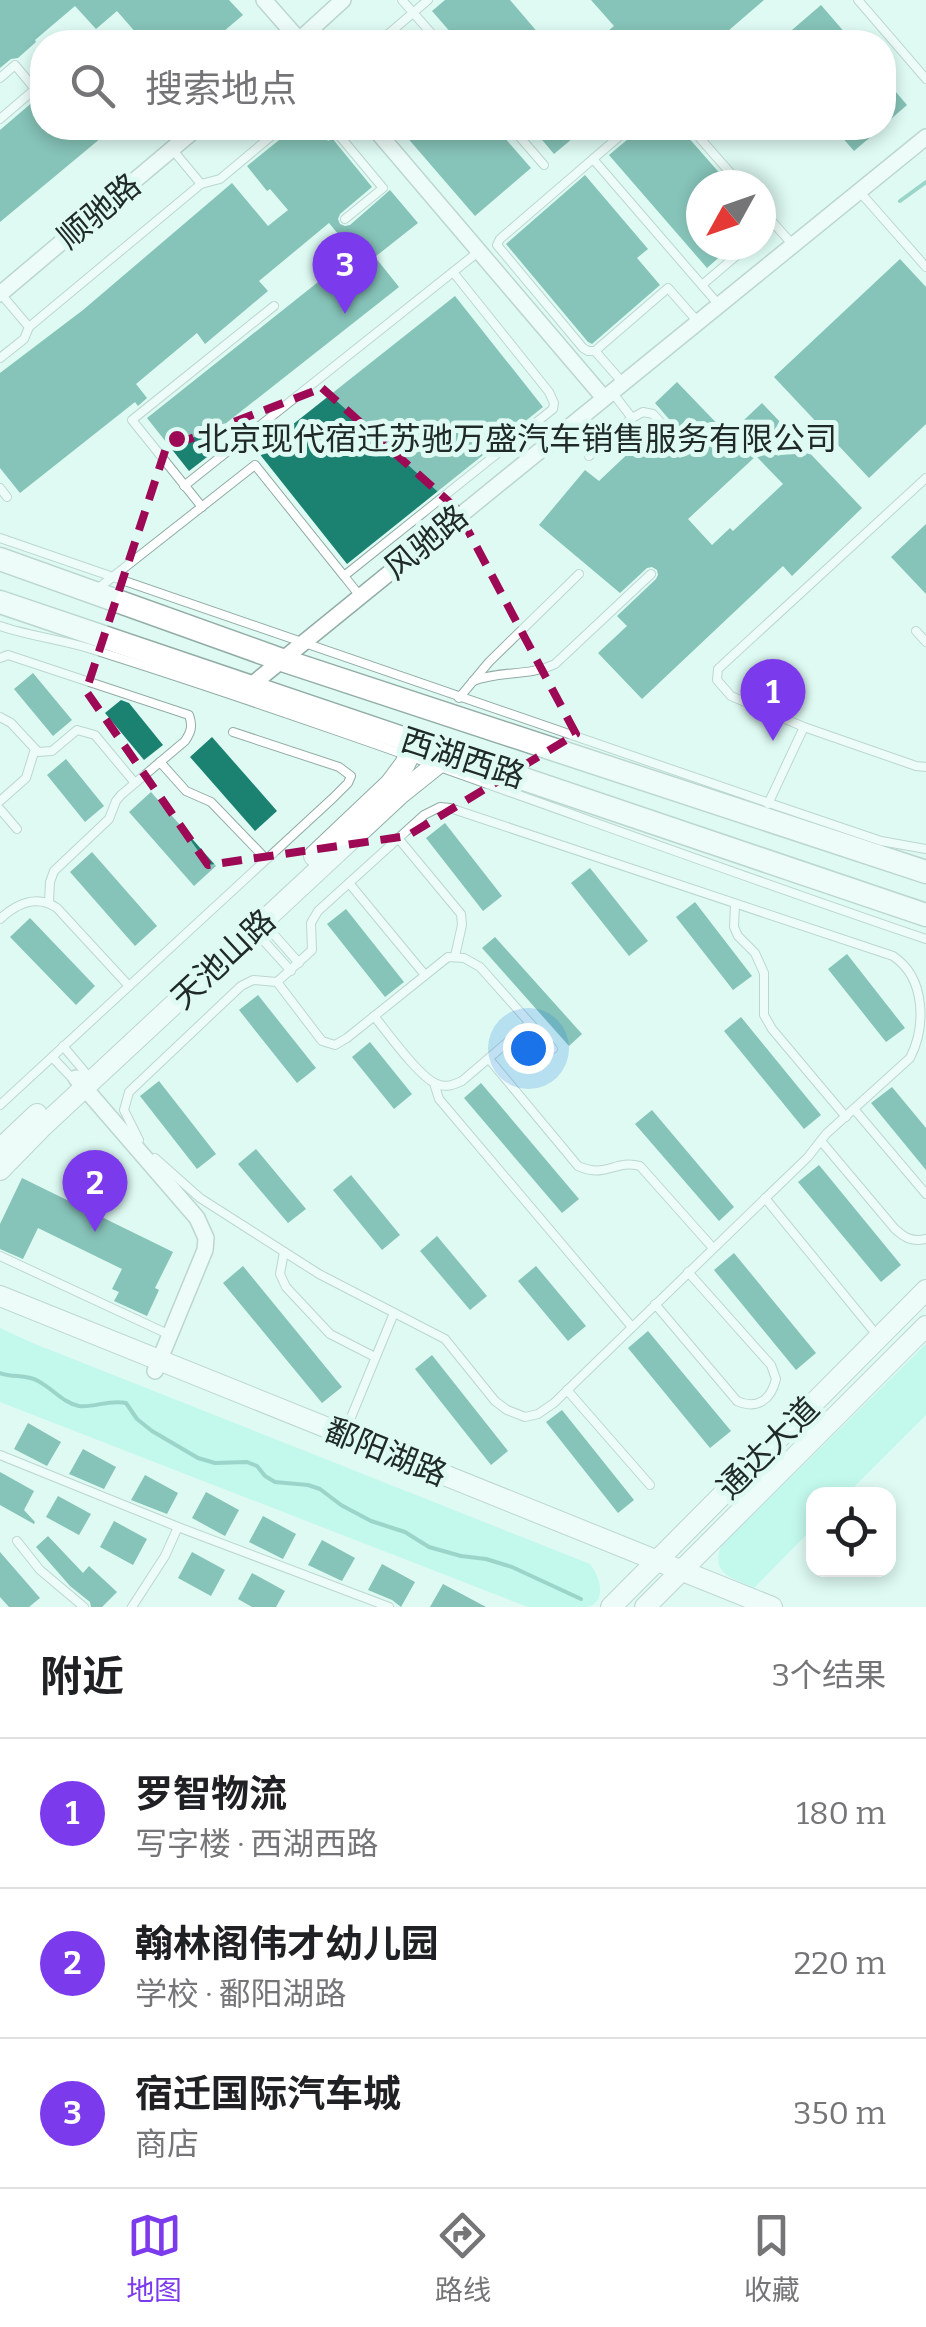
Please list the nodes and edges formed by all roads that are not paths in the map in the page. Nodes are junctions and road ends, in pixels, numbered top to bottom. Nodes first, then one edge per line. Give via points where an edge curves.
1 (264, 0) edge
2 (343, 0) edge
3 (402, 0) edge
4 (428, 0) edge
5 (858, 0) edge
6 (414, 13) junction
7 (289, 30) edge
8 (312, 30) edge
9 (393, 30) edge
10 (429, 30) edge
11 (884, 30) edge
12 (896, 45) edge
13 (0, 78) edge
14 (926, 80) edge
15 (30, 83) edge
16 (30, 93) edge
17 (0, 119) edge
18 (926, 137) edge
19 (183, 140) edge
20 (267, 140) edge
21 (343, 140) edge
22 (384, 140) edge
23 (522, 140) edge
24 (615, 140) edge
25 (702, 140) edge
26 (172, 149) junction
27 (593, 159) junction
28 (544, 165) dead end
29 (728, 170) edge
30 (202, 184) junction
31 (859, 191) junction
32 (345, 219) dead end
33 (776, 226) edge
34 (792, 245) junction
35 (479, 251) junction
36 (732, 260) edge
37 (926, 267) edge
38 (453, 272) junction
39 (702, 286) junction
40 (0, 294) edge
41 (719, 305) junction
42 (274, 306) dead end
43 (698, 322) junction
44 (29, 327) junction
45 (596, 351) junction
46 (0, 358) edge
47 (613, 391) junction
48 (632, 418) junction
49 (683, 447) dead end
50 (588, 456) dead end
51 (926, 478) edge
52 (184, 486) junction
53 (457, 486) junction
54 (0, 488) edge
55 (7, 496) dead end
56 (472, 505) junction
57 (202, 507) junction
58 (0, 538) edge
59 (0, 560) edge
60 (579, 574) dead end
61 (651, 574) dead end
62 (114, 576) junction
63 (344, 576) junction
64 (93, 592) junction
65 (360, 596) junction
66 (0, 602) edge
67 (0, 626) edge
68 (916, 631) dead end
69 (303, 642) junction
70 (926, 642) edge
71 (0, 658) edge
72 (282, 660) junction
73 (472, 681) junction
74 (249, 687) junction
75 (453, 706) junction
76 (0, 717) edge
77 (804, 727) junction
78 (233, 732) dead end
79 (35, 749) junction
80 (412, 750) junction
81 (442, 760) junction
82 (160, 762) junction
83 (926, 767) edge
84 (136, 783) junction
85 (0, 801) edge
86 (0, 809) edge
87 (766, 810) junction
88 (18, 829) dead end
89 (398, 838) junction
90 (926, 849) edge
91 (266, 859) junction
92 (926, 872) edge
93 (349, 884) junction
94 (48, 902) junction
95 (735, 904) junction
96 (926, 915) edge
97 (0, 919) edge
98 (254, 921) junction
99 (926, 939) edge
100 (456, 956) junction
101 (299, 963) junction
102 (290, 971) junction
103 (425, 975) junction
104 (277, 982) junction
105 (129, 986) junction
106 (374, 1016) junction
107 (530, 1023) junction
108 (62, 1046) junction
109 (554, 1049) dead end
110 (52, 1056) junction
111 (489, 1058) junction
112 (80, 1079) junction
113 (434, 1083) junction
114 (0, 1105) edge
115 (854, 1109) junction
116 (846, 1117) junction
117 (822, 1140) junction
118 (0, 1149) edge
119 (0, 1170) edge
120 (926, 1194) edge
121 (765, 1198) junction
122 (926, 1240) edge
123 (713, 1248) junction
124 (284, 1252) junction
125 (0, 1256) edge
126 (688, 1272) junction
127 (926, 1290) edge
128 (0, 1296) edge
129 (655, 1304) junction
130 (0, 1308) edge
131 (394, 1313) junction
132 (926, 1326) edge
133 (632, 1327) junction
134 (170, 1335) junction
135 (879, 1337) junction
136 (376, 1358) junction
137 (157, 1366) junction
138 (567, 1390) junction
139 (342, 1440) junction
140 (0, 1455) edge
141 (650, 1485) dead end
142 (178, 1527) junction
143 (17, 1540) dead end
144 (650, 1566) junction
145 (675, 1576) junction
146 (84, 1607) edge
147 (132, 1607) edge
148 (389, 1607) edge
149 (610, 1607) edge
150 (645, 1607) edge
151 (736, 1607) edge
152 (772, 1607) edge

1 - 7 street
2 - 8 street
3 - 6 lane
4 - 6 lane
5 - 11 lane
6 - 9 lane
6 - 10 lane
12 - 14 lane
13 - 15 lane via 15,65
16 - 17 lane
18 - 31 street, 风驰路
19 - 26 street, 顺驰路
20 - 30 lane via 220,179
21 - 32 lane via 382,188
22 - 35 street
23 - 28 lane
24 - 27 lane
25 - 29 lane
26 - 30 lane
26 - 40 street, 顺驰路
27 - 39 lane
27 - 45 lane via 497,245 583,348
30 - 44 lane
31 - 34 street, 风驰路
31 - 37 lane
33 - 34 lane
34 - 41 street, 风驰路
35 - 38 lane
35 - 47 street
36 - 39 lane
38 - 52 lane
38 - 53 lane via 554,404
39 - 41 lane
40 - 44 lane
41 - 43 street, 风驰路
42 - 52 lane via 132,420
43 - 45 lane via 668,288
43 - 47 street, 风驰路
44 - 46 lane
45 - 47 lane
47 - 48 lane
47 - 56 street, 风驰路
48 - 49 lane via 653,414
48 - 50 lane
51 - 77 lane via 718,669 717,680 731,696
52 - 57 lane
53 - 56 lane
53 - 63 lane
54 - 55 lane
56 - 65 street, 风驰路
57 - 62 lane
57 - 63 lane via 254,465
58 - 62 lane
59 - 64 main road, 西湖西路
60 - 73 lane
61 - 73 lane via 554,664
62 - 64 lane
62 - 69 lane
63 - 65 lane
64 - 72 main road, 西湖西路
65 - 69 street, 风驰路
66 - 74 main road, 西湖西路
67 - 80 lane
68 - 70 lane
69 - 72 street, 风驰路
69 - 75 lane
71 - 82 lane via 8,655 189,715 191,732
72 - 74 street, 风驰路
72 - 75 main road, 西湖西路
73 - 75 lane
74 - 80 main road, 西湖西路
75 - 87 main road, 西湖西路
76 - 79 lane
77 - 83 lane
77 - 87 lane
78 - 91 lane via 351,776
79 - 84 lane via 45,753 76,730 86,731
79 - 85 lane via 26,778
80 - 81 main road, 西湖西路
80 - 98 street, 天池山路 via 390,784
81 - 96 main road, 西湖西路
81 - 98 street, 天池山路
81 - 99 lane
82 - 84 lane
82 - 91 lane via 186,791 212,802
84 - 94 lane via 109,819 59,864
86 - 88 lane
87 - 90 lane
87 - 92 main road, 西湖西路
89 - 93 lane
89 - 95 lane via 432,810 450,808
89 - 100 lane via 460,914
91 - 105 lane
93 - 101 lane via 314,916 312,950
93 - 103 lane
94 - 97 lane via 29,901
94 - 105 lane
95 - 115 lane via 893,956 909,969 923,1000 925,1033 918,1049
95 - 116 lane via 734,927 764,973 764,1015
98 - 101 lane
98 - 102 lane
98 - 112 street, 天池山路
100 - 103 lane
100 - 107 lane via 480,967
101 - 102 lane
102 - 104 lane
103 - 106 lane
104 - 106 lane via 327,1044 340,1043
104 - 124 lane via 241,986 134,1086 124,1110 160,1164
105 - 108 lane
106 - 113 lane
107 - 109 lane
107 - 111 lane
108 - 110 lane
108 - 112 lane
110 - 112 lane
110 - 114 lane
111 - 113 lane via 462,1082
111 - 123 lane via 578,1166 599,1172 640,1166
112 - 118 street, 天池山路
112 - 119 street, 天池山路
112 - 134 street via 197,1218 206,1238
113 - 133 lane via 439,1099
115 - 116 lane
115 - 120 lane
116 - 117 lane
117 - 121 lane
117 - 122 lane via 904,1238
121 - 123 lane
121 - 135 lane
123 - 126 lane
124 - 131 lane
124 - 136 lane via 280,1274 286,1287 330,1334
125 - 134 lane
126 - 129 lane
126 - 129 lane via 771,1365 776,1379 769,1397 748,1406 737,1401
127 - 135 street, 通达大道
128 - 137 street, 鄱阳湖路
129 - 133 lane
130 - 137 street, 鄱阳湖路
131 - 136 lane
131 - 138 lane via 445,1339 495,1401 516,1416 538,1414
132 - 145 street, 通达大道
133 - 138 lane
134 - 137 street
135 - 144 street, 通达大道
136 - 139 lane
137 - 139 street, 鄱阳湖路
138 - 141 lane
139 - 144 street, 鄱阳湖路
140 - 142 lane
142 - 147 lane
142 - 148 lane
143 - 146 lane
144 - 145 street, 鄱阳湖路
144 - 149 street, 通达大道
145 - 150 street, 通达大道
145 - 151 street, 鄱阳湖路
145 - 152 street, 鄱阳湖路

